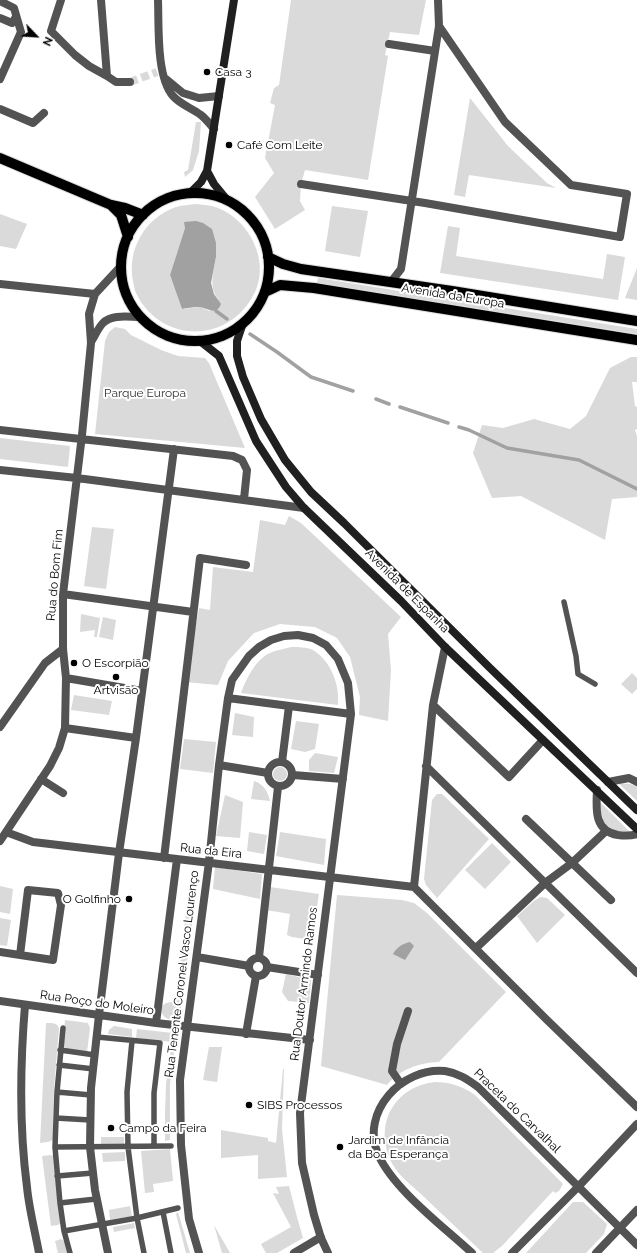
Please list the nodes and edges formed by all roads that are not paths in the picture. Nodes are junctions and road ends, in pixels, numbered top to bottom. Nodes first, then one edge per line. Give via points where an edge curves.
1 (61, 0) edge
2 (101, 0) edge
3 (158, 0) edge
4 (234, 0) edge
5 (438, 0) edge
6 (0, 1) edge
7 (16, 17) junction
8 (0, 18) edge
9 (439, 26) junction
10 (389, 44) dead end
11 (435, 51) junction
12 (107, 76) junction
13 (0, 79) edge
14 (165, 79) junction
15 (130, 82) tunnel mouth
16 (218, 96) junction
17 (202, 98) junction
18 (217, 107) junction
19 (0, 109) edge
20 (44, 113) dead end
21 (214, 129) junction
22 (0, 158) edge
23 (207, 171) junction
24 (301, 184) dead end
25 (189, 194) junction
26 (228, 201) junction
27 (411, 201) junction
28 (111, 205) junction
29 (143, 215) junction
30 (128, 237) junction
31 (268, 257) junction
32 (121, 266) junction
33 (401, 269) junction
34 (391, 282) junction
35 (0, 284) edge
36 (407, 284) junction
37 (265, 292) junction
38 (95, 294) junction
39 (140, 317) junction
40 (637, 321) edge
41 (244, 323) junction
42 (637, 340) edge
43 (200, 341) junction
44 (91, 343) junction
45 (0, 430) edge
46 (81, 438) junction
47 (174, 449) junction
48 (0, 470) edge
49 (77, 478) junction
50 (168, 490) junction
51 (244, 499) junction
52 (304, 508) junction
53 (246, 565) dead end
54 (63, 594) junction
55 (564, 602) dead end
56 (154, 607) junction
57 (193, 612) junction
58 (445, 647) junction
59 (63, 649) junction
60 (66, 678) junction
61 (595, 684) dead end
62 (142, 691) junction
63 (228, 698) junction
64 (434, 705) junction
65 (289, 706) junction
66 (351, 714) junction
67 (0, 728) edge
68 (65, 728) junction
69 (136, 738) junction
70 (543, 740) junction
71 (282, 762) junction
72 (219, 765) junction
73 (426, 766) junction
74 (268, 773) junction
75 (293, 775) junction
76 (41, 779) junction
77 (343, 779) junction
78 (608, 782) junction
79 (637, 782) edge
80 (278, 787) junction
81 (597, 790) junction
82 (63, 793) dead end
83 (637, 810) edge
84 (526, 819) dead end
85 (637, 829) edge
86 (606, 831) junction
87 (6, 832) junction
88 (637, 834) edge
89 (0, 841) edge
90 (119, 853) junction
91 (164, 858) junction
92 (177, 859) junction
93 (209, 862) junction
94 (572, 863) junction
95 (268, 869) junction
96 (330, 877) junction
97 (545, 883) junction
98 (414, 887) junction
99 (611, 900) dead end
100 (476, 948) junction
101 (0, 952) edge
102 (20, 955) junction
103 (196, 957) junction
104 (259, 957) junction
105 (249, 966) junction
106 (267, 967) junction
107 (637, 972) edge
108 (318, 975) junction
109 (256, 976) junction
110 (0, 1001) edge
111 (25, 1005) junction
112 (408, 1011) dead end
113 (99, 1015) junction
114 (156, 1023) junction
115 (187, 1027) junction
116 (63, 1028) dead end
117 (246, 1034) junction
118 (97, 1037) junction
119 (310, 1040) junction
120 (132, 1041) junction
121 (60, 1050) junction
122 (95, 1055) junction
123 (59, 1065) junction
124 (94, 1069) junction
125 (401, 1084) junction
126 (57, 1092) junction
127 (91, 1094) junction
128 (637, 1107) edge
129 (56, 1118) junction
130 (90, 1120) junction
131 (637, 1124) edge
132 (154, 1146) junction
133 (170, 1146) dead end
134 (55, 1147) junction
135 (90, 1147) junction
136 (128, 1147) junction
137 (93, 1173) junction
138 (57, 1176) junction
139 (578, 1187) junction
140 (96, 1199) junction
141 (60, 1203) junction
142 (178, 1208) dead end
143 (637, 1210) edge
144 (163, 1212) junction
145 (137, 1218) junction
146 (101, 1225) junction
147 (621, 1228) junction
148 (64, 1231) junction
149 (321, 1237) junction
150 (637, 1245) edge
151 (39, 1253) edge
152 (70, 1253) edge
153 (107, 1253) edge
154 (144, 1253) edge
155 (172, 1253) edge
156 (200, 1253) edge
157 (294, 1253) edge
158 (328, 1253) edge
159 (472, 1253) edge
160 (512, 1253) edge
161 (596, 1253) edge

1 - 12 street via 51,31 75,55
2 - 12 street
3 - 14 street via 159,71
4 - 16 main road
5 - 9 street
6 - 7 street via 14,8
7 - 8 street via 12,23
7 - 13 street via 21,32
9 - 11 street
9 - 27 street via 505,122 571,185 627,194 620,237
10 - 11 street
11 - 27 street
12 - 15 street via 116,82
14 - 17 street via 183,93
14 - 21 street via 173,96 202,115
16 - 17 street
16 - 18 main road
17 - 18 street
18 - 21 main road
19 - 20 street via 33,123
21 - 23 main road
22 - 28 main road
23 - 25 main road via 201,182
23 - 26 main road
24 - 27 street
25 - 26 main road via 209,195
25 - 29 main road via 164,200
26 - 31 main road via 254,223 263,238
27 - 33 street
28 - 29 main road
28 - 30 main road via 121,215
29 - 30 main road
30 - 32 main road
31 - 34 main road, Avenida da Europa via 293,268
31 - 37 main road via 269,273
32 - 38 street, Rua do Bom Fim
32 - 39 main road via 125,292
33 - 34 street
33 - 36 street
34 - 36 main road, Avenida da Europa
35 - 38 street
36 - 40 main road, Avenida da Europa
37 - 41 main road via 256,309
37 - 42 main road, Avenida da Europa via 280,285 314,288
38 - 44 street, Rua do Bom Fim via 89,314
39 - 43 main road via 166,336 184,341
39 - 44 street, Rua do Bom Fim via 117,316 106,321
41 - 43 main road via 220,337
41 - 78 main road, Avenida de Espanha via 237,341 237,356 243,377 261,419 285,460 311,492
43 - 52 main road, Avenida de Espanha via 219,356 256,441 286,487
44 - 46 street, Rua do Bom Fim
45 - 46 street
46 - 47 street
46 - 49 street, Rua do Bom Fim
47 - 50 street
47 - 51 street via 233,456 242,460 248,470
48 - 49 street
49 - 50 street
49 - 54 street, Rua do Bom Fim
50 - 51 street
50 - 56 street
51 - 52 street
52 - 58 main road, Avenida de Espanha
53 - 57 street via 200,558
54 - 56 street
54 - 59 street, Rua do Bom Fim
55 - 61 lane via 578,674
56 - 57 street
56 - 62 street
57 - 91 street
58 - 64 street
58 - 70 main road, Avenida de Espanha
59 - 60 street, Rua do Bom Fim
59 - 67 street via 45,663
60 - 62 street
60 - 68 street, Rua do Bom Fim
62 - 69 street
63 - 65 street
63 - 66 street, Rua Tenente Coronel Vasco Lourenço via 232,680 250,656 271,640 298,635 313,638 326,645 338,659 348,682
63 - 72 street, Rua Tenente Coronel Vasco Lourenço
64 - 70 street via 509,777
64 - 73 street
65 - 66 street
65 - 71 street
66 - 77 street, Rua Doutor Armindo Ramos
68 - 69 street
68 - 76 street, Rua do Bom Fim via 50,766
69 - 90 street
70 - 81 main road, Avenida de Espanha
71 - 74 street via 272,766
71 - 75 street via 291,768
72 - 74 street
72 - 93 street, Rua Tenente Coronel Vasco Lourenço
73 - 97 street
73 - 98 street
74 - 80 street via 269,780
75 - 77 street
75 - 80 street via 288,784
76 - 82 street
76 - 87 street, Rua do Bom Fim
77 - 96 street, Rua Doutor Armindo Ramos
78 - 79 street via 629,778
78 - 83 main road, Avenida de Espanha
80 - 95 street
81 - 85 main road, Avenida de Espanha
81 - 86 street via 598,820
84 - 94 street
86 - 88 street via 626,836
86 - 94 street
87 - 89 street, Rua do Bom Fim
87 - 90 street, Rua da Eira via 33,842
90 - 91 street, Rua da Eira
90 - 113 street
91 - 92 street, Rua da Eira
92 - 93 street, Rua da Eira
92 - 114 street
93 - 95 street, Rua da Eira
93 - 103 street, Rua Tenente Coronel Vasco Lourenço
94 - 97 street
94 - 99 street
95 - 96 street, Rua da Eira
95 - 104 street
96 - 98 street, Rua da Eira
96 - 108 street, Rua Doutor Armindo Ramos
97 - 100 street
97 - 107 street
98 - 100 street
100 - 128 street
101 - 102 street
102 - 102 street via 28,890 58,894 61,905 53,960
103 - 105 street
103 - 115 street, Rua Tenente Coronel Vasco Lourenço
104 - 105 street via 251,960
104 - 106 street via 264,959
105 - 109 street via 250,971
106 - 108 street
106 - 109 street via 264,974
108 - 119 street, Rua Doutor Armindo Ramos
109 - 117 street
110 - 111 street, Rua Poço do Moleiro
111 - 113 street, Rua Poço do Moleiro
111 - 151 street via 21,1051 21,1120 27,1192
112 - 125 street via 397,1044 392,1071
113 - 114 street, Rua Poço do Moleiro
113 - 118 street
114 - 115 street, Rua Poço do Moleiro
115 - 117 street, Rua Poço do Moleiro
115 - 156 street, Rua Tenente Coronel Vasco Lourenço via 180,1080 182,1145 189,1219
116 - 121 lane
117 - 119 street, Rua Poço do Moleiro
118 - 120 lane
118 - 122 street
119 - 149 street, Rua Doutor Armindo Ramos via 300,1113 302,1163
120 - 132 lane via 160,1043 154,1093
120 - 136 lane via 127,1092
121 - 122 lane
121 - 123 lane
122 - 124 street
123 - 124 lane
123 - 126 lane
124 - 127 street
125 - 139 street, Praceta do Carvalhal via 425,1072 445,1071 462,1076 478,1087
125 - 159 street, Praceta do Carvalhal via 391,1091 377,1112 373,1133 378,1154 391,1177 408,1195
126 - 127 lane
126 - 129 lane
127 - 130 street
129 - 130 lane
129 - 134 lane
130 - 135 street
131 - 139 street
132 - 133 lane
132 - 136 lane
134 - 135 lane
134 - 138 lane
135 - 136 lane
135 - 137 street
136 - 145 lane
137 - 138 lane
137 - 140 street
138 - 141 lane
139 - 147 street, Praceta do Carvalhal
139 - 160 street
140 - 141 lane
140 - 146 street
141 - 148 lane
142 - 144 lane
143 - 147 street
144 - 145 lane
144 - 155 lane
145 - 146 lane
145 - 154 lane
146 - 148 lane
146 - 153 street
147 - 150 street, Praceta do Carvalhal
147 - 161 street
148 - 152 lane
149 - 157 street
149 - 158 street, Rua Doutor Armindo Ramos

